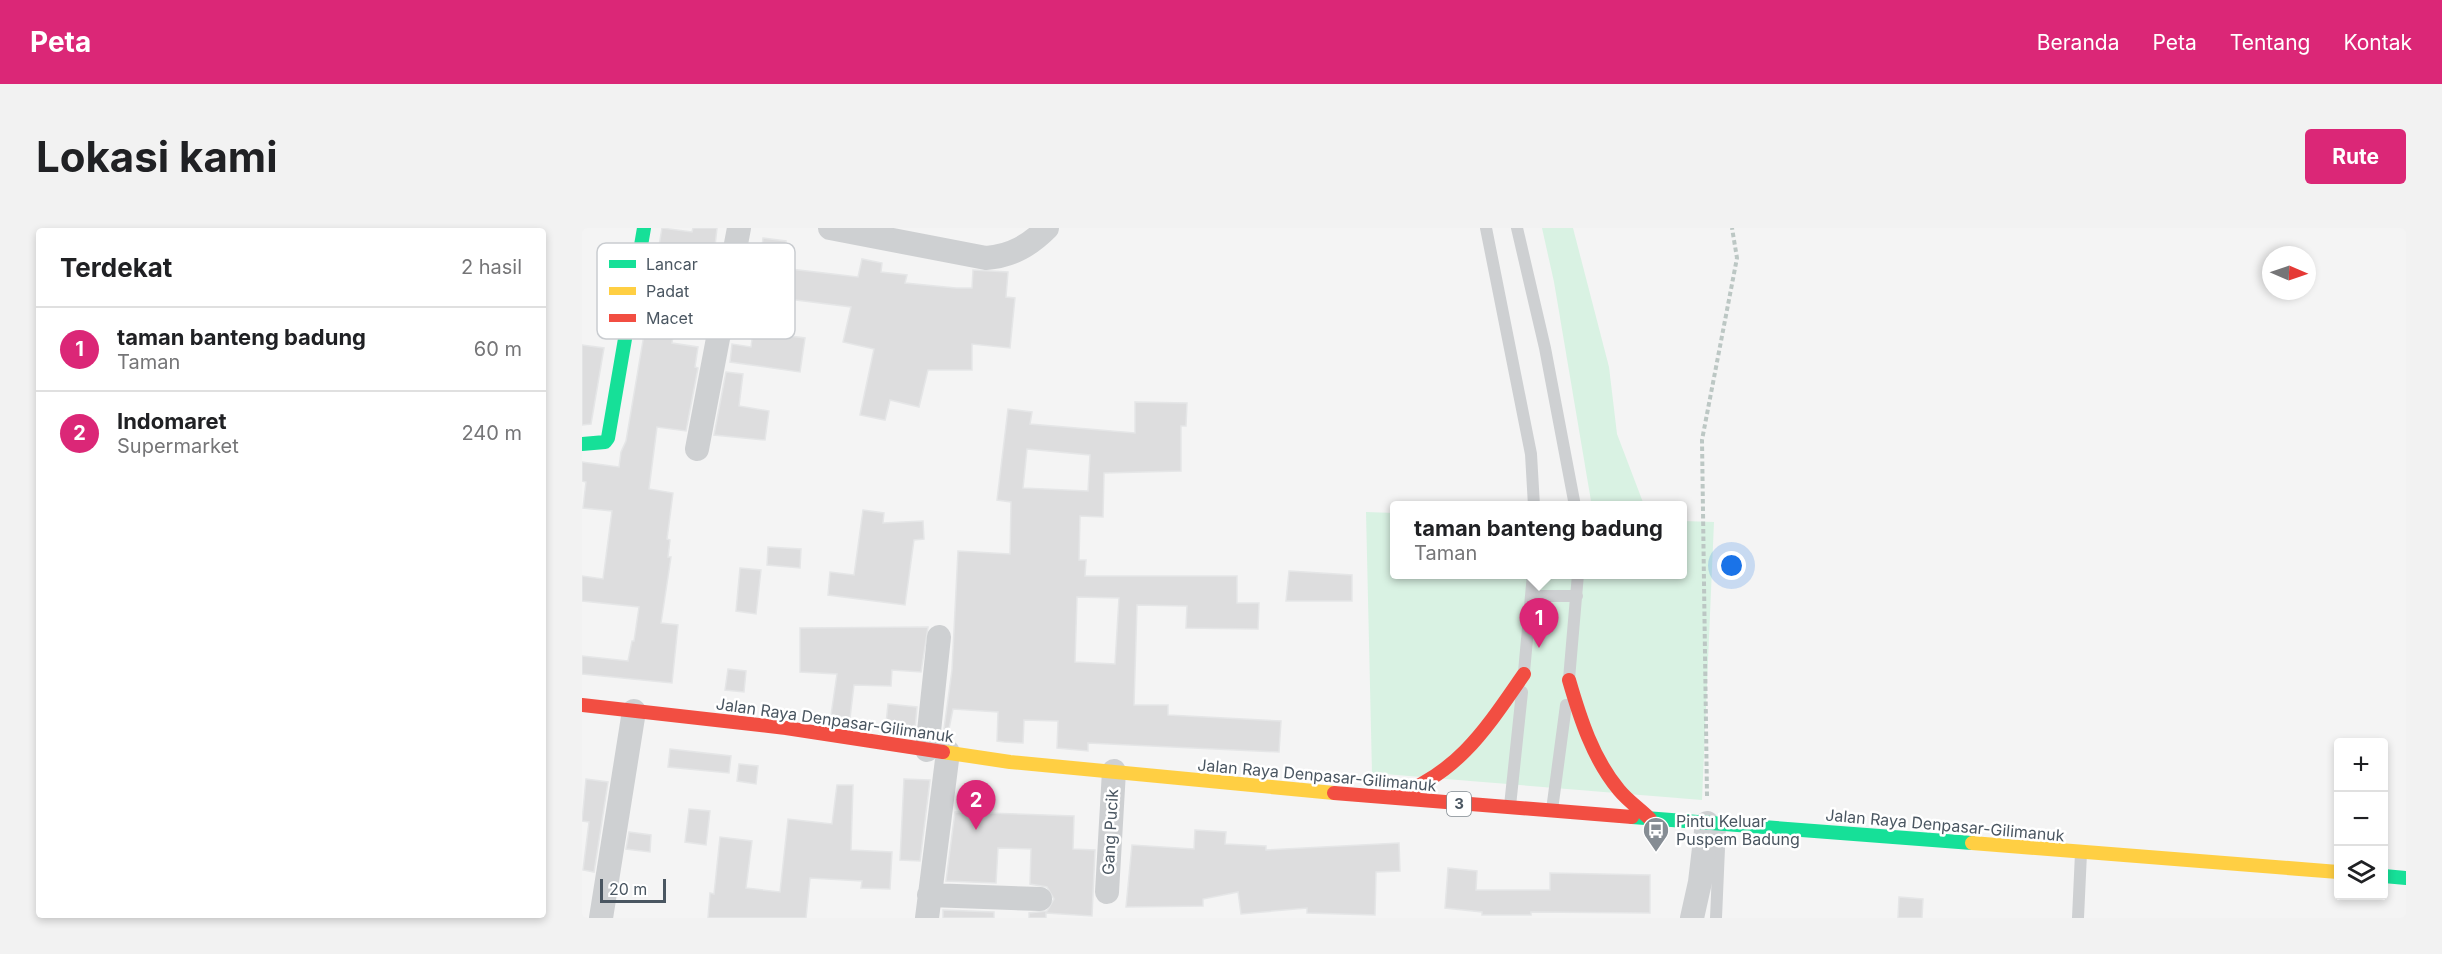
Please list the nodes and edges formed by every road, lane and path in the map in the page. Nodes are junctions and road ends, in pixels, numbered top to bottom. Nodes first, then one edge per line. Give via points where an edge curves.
1 (644, 228) edge
2 (739, 228) edge
3 (830, 228) edge
4 (1047, 228) edge
5 (1486, 228) edge
6 (1517, 228) edge
7 (1732, 228) edge
8 (641, 243) edge
9 (736, 243) edge
10 (625, 339) edge
11 (718, 339) edge
12 (582, 444) edge
13 (698, 449) dead end
14 (1534, 501) edge
15 (1574, 501) edge
16 (1533, 579) edge
17 (1578, 579) edge
18 (1532, 596) junction
19 (1577, 596) junction
20 (939, 637) dead end
21 (1524, 674) junction
22 (1569, 680) junction
23 (582, 705) edge
24 (634, 711) junction
25 (938, 751) junction
26 (1114, 771) junction
27 (1384, 798) junction
28 (1510, 808) junction
29 (1551, 811) junction
30 (1650, 819) junction
31 (1714, 824) junction
32 (2081, 852) junction
33 (2334, 872) edge
34 (2388, 876) edge
35 (2406, 878) edge
36 (1107, 892) dead end
37 (1040, 899) dead end
38 (928, 907) edge
39 (601, 918) edge
40 (1692, 918) edge
41 (1716, 918) edge
42 (2079, 918) edge

1 - 8 main road
2 - 9 street
3 - 4 street via 986,258 1000,257 1030,245
5 - 14 lane via 1531,454
6 - 15 lane
7 - 31 path via 1737,258 1702,440
10 - 12 main road via 608,438
11 - 13 street
16 - 18 lane
17 - 19 lane
18 - 19 lane
18 - 21 lane
19 - 22 lane
20 - 25 street
21 - 27 main road via 1450,769 1417,790
21 - 28 lane
22 - 29 lane
22 - 30 main road via 1583,727 1599,759 1619,790
23 - 24 main road, Jalan Raya Denpasar-Gilimanuk / 3
24 - 25 main road, Jalan Raya Denpasar-Gilimanuk / 3
24 - 39 street
25 - 26 main road, Jalan Raya Denpasar-Gilimanuk / 3
25 - 38 street
26 - 27 main road, Jalan Raya Denpasar-Gilimanuk / 3
26 - 36 street, Gang Pucik
27 - 28 main road, Jalan Raya Denpasar-Gilimanuk / 3
28 - 29 main road, Jalan Raya Denpasar-Gilimanuk / 3
29 - 30 main road, Jalan Raya Denpasar-Gilimanuk / 3
30 - 31 main road, Jalan Raya Denpasar-Gilimanuk / 3
31 - 32 main road, Jalan Raya Denpasar-Gilimanuk / 3
31 - 40 street
31 - 41 lane
32 - 33 main road, Jalan Raya Denpasar-Gilimanuk / 3
32 - 42 lane
34 - 35 main road
37 - 38 street

